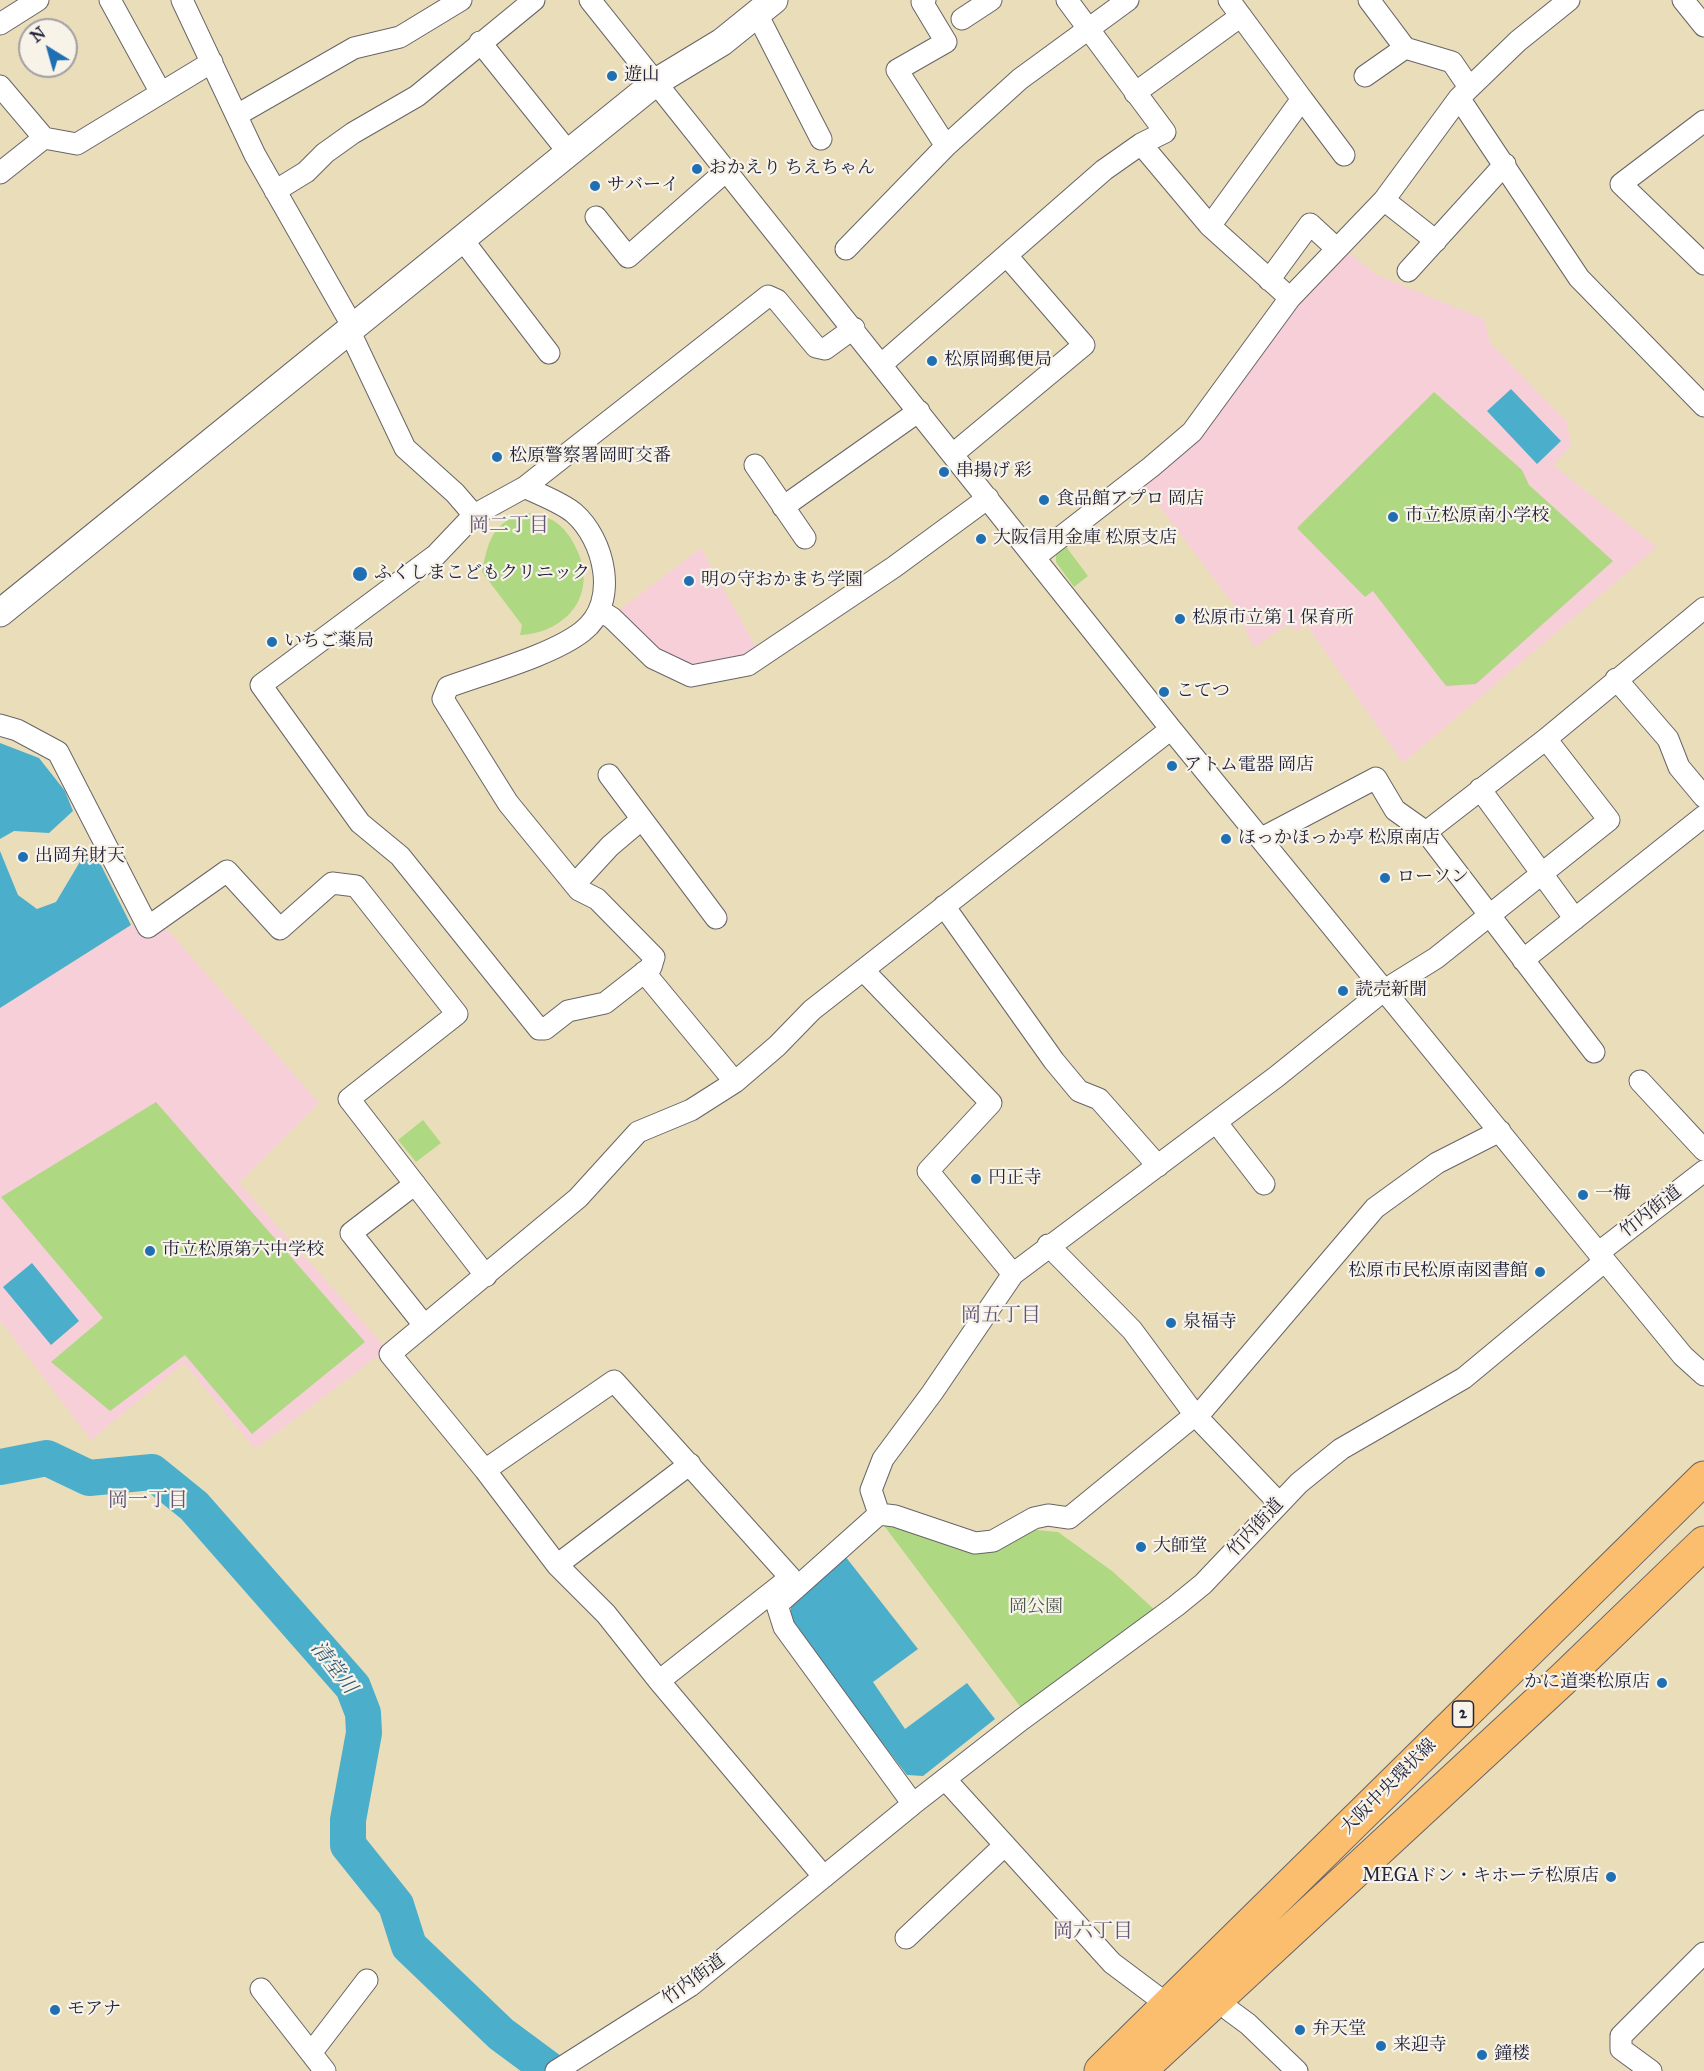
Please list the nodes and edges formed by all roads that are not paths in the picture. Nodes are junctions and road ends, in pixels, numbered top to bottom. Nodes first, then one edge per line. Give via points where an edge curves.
1 (38, 0) edge
2 (110, 0) edge
3 (182, 0) edge
4 (461, 0) edge
5 (534, 0) edge
6 (591, 0) edge
7 (925, 0) edge
8 (991, 0) edge
9 (1067, 0) edge
10 (1128, 0) edge
11 (1370, 0) edge
12 (1569, 0) edge
13 (1683, 0) edge
14 (766, 8) edge
15 (1235, 8) edge
16 (962, 19) dead end
17 (0, 24) edge
18 (1704, 26) edge
19 (1088, 29) junction
20 (480, 42) junction
21 (1405, 48) junction
22 (212, 62) junction
23 (1365, 76) dead end
24 (656, 82) junction
25 (0, 86) edge
26 (161, 93) junction
27 (1135, 93) junction
28 (1464, 93) junction
29 (1302, 99) junction
30 (237, 115) junction
31 (1703, 124) edge
32 (44, 138) junction
33 (821, 139) dead end
34 (1141, 144) junction
35 (946, 146) junction
36 (569, 153) junction
37 (1344, 155) dead end
38 (1505, 164) junction
39 (727, 170) junction
40 (0, 173) edge
41 (275, 191) junction
42 (1384, 200) junction
43 (596, 217) dead end
44 (1210, 226) junction
45 (462, 239) junction
46 (1436, 241) junction
47 (1336, 248) junction
48 (846, 249) dead end
49 (1007, 256) junction
50 (1704, 264) edge
51 (1408, 272) dead end
52 (1269, 280) junction
53 (1290, 298) junction
54 (351, 328) junction
55 (854, 328) junction
56 (549, 353) dead end
57 (882, 364) junction
58 (1704, 406) edge
59 (919, 411) junction
60 (953, 453) junction
61 (755, 465) dead end
62 (525, 487) junction
63 (988, 498) junction
64 (783, 507) junction
65 (474, 515) junction
66 (805, 538) dead end
67 (1035, 557) junction
68 (1704, 608) edge
69 (599, 610) junction
70 (0, 612) edge
71 (1616, 679) junction
72 (0, 725) edge
73 (1171, 729) junction
74 (1546, 739) junction
75 (609, 775) dead end
76 (1480, 789) junction
77 (1704, 797) edge
78 (1704, 816) edge
79 (642, 819) junction
80 (1426, 832) junction
81 (1262, 838) junction
82 (1542, 873) junction
83 (574, 885) junction
84 (944, 906) junction
85 (1488, 914) junction
86 (716, 918) dead end
87 (1575, 919) junction
88 (1523, 960) junction
89 (863, 970) junction
90 (644, 972) junction
91 (1383, 991) junction
92 (1594, 1053) dead end
93 (1640, 1081) dead end
94 (735, 1082) junction
95 (1216, 1122) junction
96 (1500, 1131) junction
97 (1704, 1150) edge
98 (1158, 1166) junction
99 (1704, 1171) edge
100 (415, 1184) junction
101 (1264, 1184) dead end
102 (1048, 1245) junction
103 (1602, 1257) junction
104 (1012, 1274) junction
105 (486, 1276) junction
106 (424, 1325) junction
107 (1704, 1375) edge
108 (1196, 1416) junction
109 (690, 1464) junction
110 (485, 1470) junction
111 (1704, 1478) edge
112 (1279, 1503) junction
113 (879, 1514) junction
114 (1704, 1543) edge
115 (837, 1550) junction
116 (557, 1565) junction
117 (790, 1577) junction
118 (659, 1681) junction
119 (945, 1779) junction
120 (913, 1804) junction
121 (1005, 1845) junction
122 (824, 1877) junction
123 (1336, 1888) junction
124 (906, 1938) dead end
125 (1223, 1950) junction
126 (1704, 1953) edge
127 (367, 1980) dead end
128 (261, 1989) dead end
129 (1156, 1996) junction
130 (1229, 2010) junction
131 (311, 2053) junction
132 (557, 2070) edge
133 (325, 2071) edge
134 (1077, 2071) edge
135 (1101, 2071) edge
136 (1139, 2071) edge
137 (1165, 2071) edge
138 (1297, 2071) edge
139 (1651, 2071) edge

1 - 17 street
2 - 26 street
3 - 22 street
4 - 30 street via 400,37 354,48
5 - 20 street
6 - 24 street
7 - 35 street via 921,2 946,42 897,70
8 - 16 street
9 - 19 street
10 - 19 street
11 - 21 street
12 - 28 street via 1518,41
13 - 18 street
14 - 24 street via 682,69
14 - 33 street
15 - 27 street
15 - 29 street
19 - 27 street
19 - 35 street via 1020,79
20 - 36 street
20 - 41 street via 417,96 353,133 306,172
21 - 23 street
21 - 28 street via 1452,62
22 - 26 street
22 - 30 street
24 - 36 street
24 - 39 street
25 - 32 street
26 - 32 street via 77,144
27 - 34 street via 1165,132
28 - 38 street
28 - 42 street
29 - 37 street
29 - 44 street
30 - 41 street
31 - 50 street via 1621,184
32 - 40 street
34 - 44 street
34 - 49 street via 1104,170
35 - 48 street
36 - 45 street
38 - 46 street
38 - 58 street via 1579,278
39 - 43 street via 628,257
39 - 55 street
41 - 54 street
42 - 46 street
42 - 47 street
44 - 52 street
45 - 54 street
45 - 56 street
46 - 51 street
47 - 52 street via 1310,224
47 - 53 street
49 - 57 street
49 - 60 street via 1084,345
52 - 53 street
53 - 67 street via 1192,432
54 - 65 street via 405,448
54 - 70 street
55 - 57 street
55 - 62 street via 825,349 816,347 777,300 768,297
57 - 59 street
59 - 60 street
59 - 64 street
60 - 63 street
61 - 64 street
62 - 65 street
62 - 69 street via 573,512 598,544 606,575
63 - 67 street
63 - 69 street via 748,665 691,676 653,658
64 - 66 street
65 - 90 street via 436,555 261,685 360,823 400,856 539,1029 545,1029 568,1011 605,1003
67 - 73 street
68 - 71 street
69 - 83 street via 584,630 548,649 448,687 443,699 508,803
71 - 74 street
71 - 77 street via 1668,739 1679,767
72 - 100 street via 58,752 148,927 227,871 280,929 332,882 356,886 457,1014 350,1099
73 - 81 street
73 - 84 street
74 - 76 street
74 - 82 street via 1610,820
75 - 79 street
76 - 80 street
76 - 82 street
78 - 87 street
79 - 83 street
79 - 86 street
80 - 81 street via 1395,810 1376,778
80 - 85 street
81 - 91 street
82 - 85 street
82 - 87 street
83 - 90 street via 597,899 654,957 651,967
84 - 89 street
84 - 98 street via 1054,1061 1079,1091 1099,1099
85 - 88 street
85 - 91 street via 1436,957
87 - 88 street
88 - 92 street
89 - 94 street via 812,1010
89 - 104 street via 991,1103 928,1171
90 - 94 street
91 - 95 street
91 - 96 street
93 - 97 street
94 - 105 street via 691,1110 638,1132 578,1198
95 - 98 street
95 - 101 street
96 - 103 street
96 - 108 street via 1437,1163 1376,1208
98 - 102 street
99 - 103 street, 竹内街道
100 - 105 street
100 - 106 street via 351,1233
102 - 104 street
102 - 108 street via 1132,1330
103 - 107 street via 1683,1356
103 - 112 street, 竹内街道 via 1464,1378 1341,1449
104 - 113 street via 883,1459 871,1490
105 - 106 street
106 - 110 street via 390,1354
108 - 112 street
108 - 113 street via 1069,1518 1034,1518 993,1541 975,1543
109 - 110 street via 614,1381
109 - 116 street
109 - 117 street
110 - 116 street
111 - 125 main road, 大阪中央環状線 / 2
112 - 119 street, 竹内街道 via 1176,1606
113 - 115 street
114 - 123 main road, 大阪中央環状線 / 2
115 - 117 street via 813,1559
115 - 120 street via 777,1605 784,1627
116 - 118 street via 606,1614
117 - 118 street
118 - 122 street
119 - 120 street, 竹内街道
119 - 121 street
120 - 122 street, 竹内街道
121 - 124 street
121 - 129 street via 1112,1963
122 - 132 street, 竹内街道 via 690,1986
123 - 130 main road
123 - 136 main road, 大阪中央環状線 / 2
125 - 129 main road via 1172,1980
125 - 135 main road, 大阪中央環状線 / 2
126 - 139 street via 1621,2036 1621,2049
127 - 131 street
128 - 131 street
129 - 134 main road
130 - 137 main road
130 - 138 street
131 - 133 street

